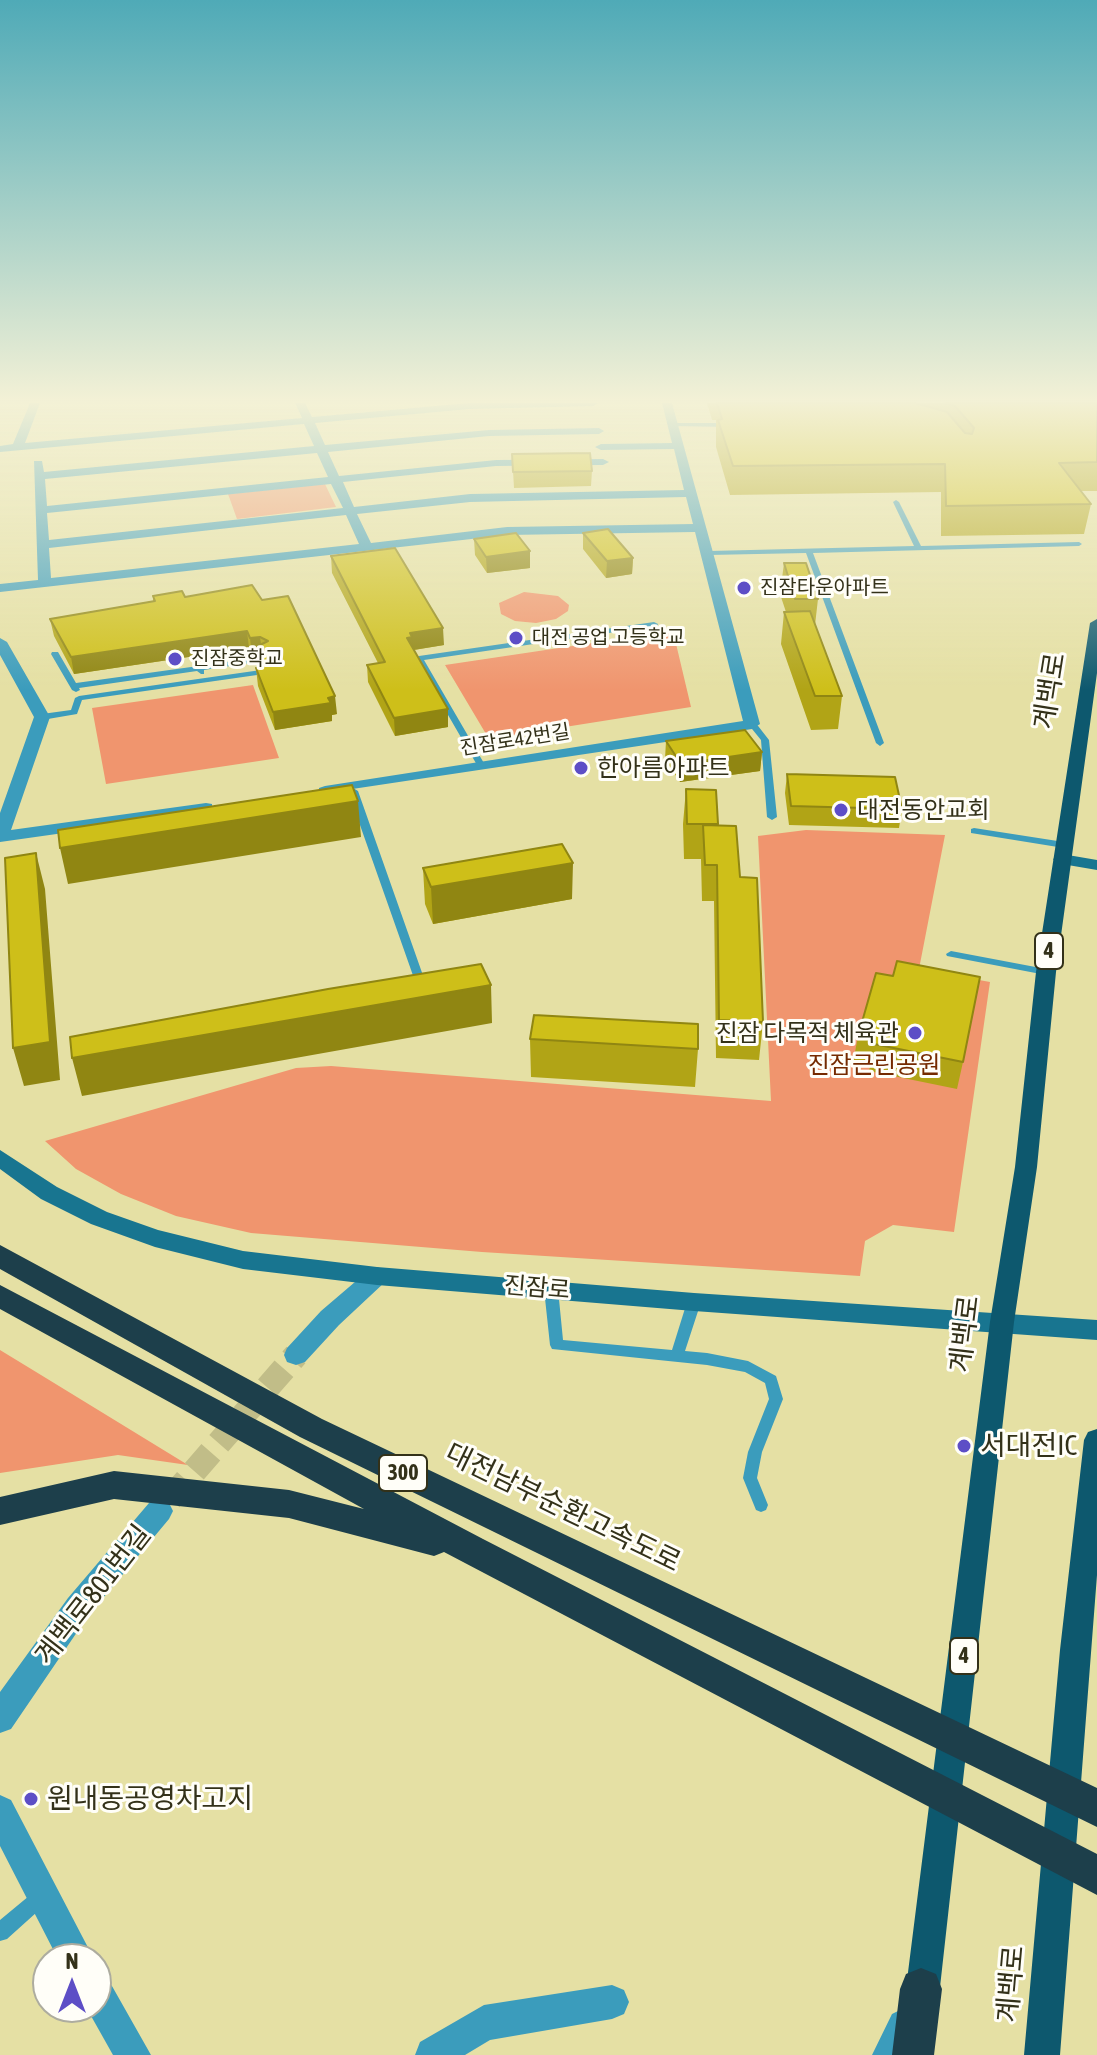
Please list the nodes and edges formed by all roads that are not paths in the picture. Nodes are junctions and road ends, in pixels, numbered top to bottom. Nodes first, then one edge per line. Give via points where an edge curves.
1 (41, 499) edge
2 (147, 499) edge
3 (343, 499) edge
4 (471, 499) edge
5 (693, 499) edge
6 (896, 502) dead end
7 (42, 510) junction
8 (348, 511) junction
9 (700, 528) junction
10 (1079, 544) dead end
11 (42, 545) junction
12 (366, 546) junction
13 (918, 547) junction
14 (809, 552) junction
15 (709, 553) junction
16 (45, 583) junction
17 (0, 588) edge
18 (1097, 623) edge
19 (654, 624) dead end
20 (0, 642) edge
21 (55, 654) dead end
22 (263, 659) edge
23 (200, 668) junction
24 (261, 672) edge
25 (204, 680) junction
26 (74, 686) junction
27 (79, 698) junction
28 (42, 717) junction
29 (752, 724) junction
30 (880, 743) dead end
31 (481, 765) junction
32 (351, 787) junction
33 (305, 793) edge
34 (229, 804) edge
35 (772, 817) dead end
36 (974, 831) dead end
37 (0, 837) edge
38 (1063, 852) junction
39 (1097, 865) edge
40 (951, 954) dead end
41 (1046, 972) junction
42 (407, 986) edge
43 (0, 1158) edge
44 (2, 1257) edge
45 (377, 1276) junction
46 (551, 1289) junction
47 (0, 1296) edge
48 (694, 1302) junction
49 (1002, 1322) junction
50 (1097, 1330) edge
51 (296, 1355) tunnel mouth
52 (677, 1356) junction
53 (1097, 1440) edge
54 (761, 1505) dead end
55 (0, 1511) edge
56 (159, 1511) tunnel mouth
57 (471, 1550) junction
58 (0, 1718) edge
59 (1097, 1808) edge
60 (0, 1811) edge
61 (1097, 1875) edge
62 (42, 1897) junction
63 (0, 1932) edge
64 (68, 1943) edge
65 (921, 1989) junction
66 (612, 2002) dead end
67 (112, 2019) edge
68 (133, 2055) edge
69 (433, 2055) edge
70 (890, 2055) edge
71 (913, 2055) edge
72 (931, 2055) edge
73 (1042, 2055) edge

1 - 7 street
2 - 7 street
3 - 8 street
4 - 8 street
5 - 9 street
6 - 13 lane
7 - 11 street
8 - 11 street
8 - 12 street
9 - 12 street via 507,531
9 - 15 street
10 - 13 lane
11 - 16 street
12 - 16 street
13 - 14 lane
14 - 15 lane
14 - 30 lane
15 - 29 street
16 - 17 street
18 - 38 main road, 계백로 / 4
19 - 31 lane via 419,658
20 - 28 street
21 - 26 lane
22 - 23 lane
23 - 25 lane
23 - 26 lane
24 - 25 lane
25 - 27 lane
26 - 27 lane
27 - 28 lane via 74,712
28 - 37 street
29 - 31 street, 진잠로42번길
29 - 35 lane via 765,740
31 - 32 street, 진잠로42번길
32 - 33 street, 진잠로42번길
32 - 42 lane via 423,983
34 - 37 street
36 - 38 lane
38 - 39 street
38 - 41 main road, 계백로 / 4
40 - 41 lane
41 - 49 main road, 계백로 / 4 via 1026,1167
43 - 45 street, 진잠로 via 49,1193 155,1238 243,1260
44 - 59 highway, 대전남부순환고속도로 / 300 via 311,1428
45 - 46 street, 진잠로
45 - 51 street
46 - 48 street, 진잠로
46 - 52 lane via 557,1345
47 - 57 highway
48 - 49 street, 진잠로
48 - 52 lane
49 - 50 street, 진잠로
49 - 65 main road, 계백로 / 4
52 - 54 lane via 748,1367 771,1380 776,1399 750,1478
53 - 73 main road, 계백로
55 - 57 highway via 114,1485 289,1504
56 - 58 street, 계백로801번길 via 78,1607
57 - 61 highway
60 - 62 street
62 - 63 lane
62 - 64 street
65 - 70 street
65 - 71 highway
65 - 72 main road, 계백로 / 4
66 - 69 street via 484,2023
67 - 68 street

